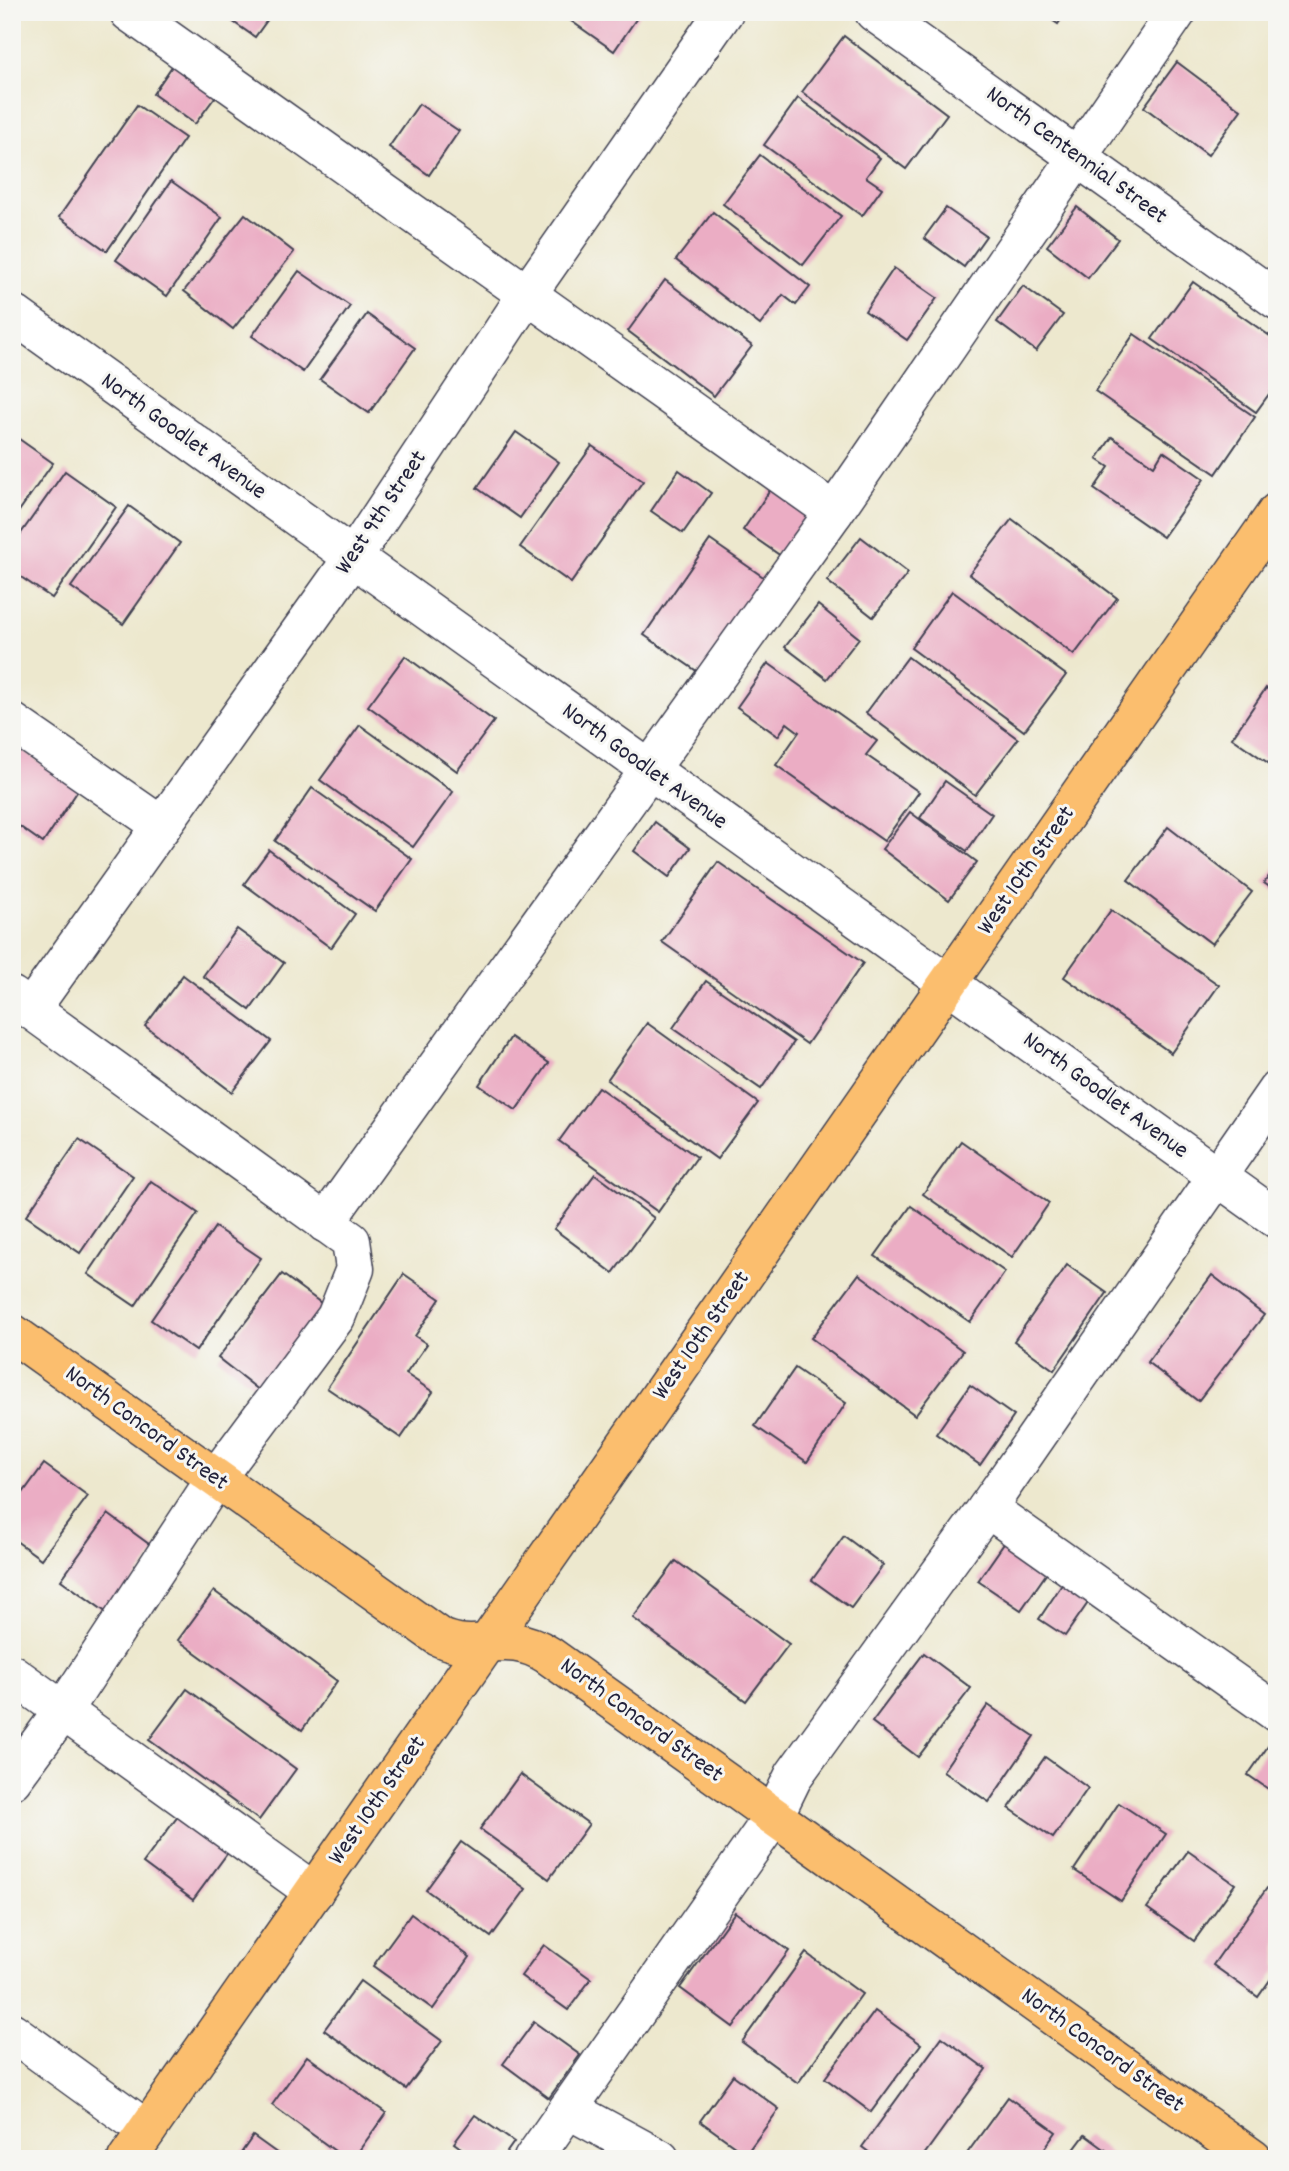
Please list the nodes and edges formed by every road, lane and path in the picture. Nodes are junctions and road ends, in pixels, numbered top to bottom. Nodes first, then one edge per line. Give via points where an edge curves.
1 (129, 12) edge
2 (724, 12) edge
3 (874, 12) edge
4 (1177, 12) edge
5 (1076, 157) junction
6 (526, 296) junction
7 (1277, 300) edge
8 (12, 313) edge
9 (834, 512) junction
10 (1277, 512) edge
11 (352, 559) junction
12 (12, 722) edge
13 (649, 771) junction
14 (162, 825) junction
15 (948, 984) junction
16 (21, 1002) edge
17 (1277, 1090) edge
18 (1216, 1175) junction
19 (1277, 1219) edge
20 (325, 1223) junction
21 (12, 1333) edge
22 (216, 1478) junction
23 (987, 1508) junction
24 (488, 1643) junction
25 (12, 1674) edge
26 (62, 1710) junction
27 (1277, 1713) edge
28 (12, 1780) edge
29 (774, 1816) junction
30 (314, 1892) junction
31 (12, 2032) edge
32 (568, 2109) junction
33 (137, 2145) edge
34 (533, 2159) edge
35 (660, 2159) edge
36 (1254, 2159) edge

1 - 6 street
2 - 6 street, West 9th Street
3 - 5 street, North Centennial Street
4 - 5 street
5 - 7 street, North Centennial Street
5 - 9 street
6 - 9 street
6 - 11 street, West 9th Street
8 - 11 street, North Goodlet Avenue
9 - 13 street
10 - 15 main road, West 10th Street
11 - 13 street, North Goodlet Avenue
11 - 14 street, West 9th Street
12 - 14 street
13 - 15 street, North Goodlet Avenue
13 - 20 street
14 - 16 street, West 9th Street
15 - 18 street, North Goodlet Avenue
15 - 24 main road, West 10th Street
16 - 20 street
17 - 18 street
18 - 19 street, North Goodlet Avenue
18 - 23 street
20 - 22 street via 351,1241 355,1269 336,1317
21 - 22 main road, North Concord Street
22 - 24 main road, North Concord Street via 439,1637 462,1645
22 - 26 street
23 - 27 street
23 - 29 street via 794,1775
24 - 29 main road, North Concord Street via 514,1641 539,1649
24 - 30 main road, West 10th Street
25 - 26 street
26 - 28 street
26 - 30 street
29 - 32 street
29 - 36 main road, North Concord Street
30 - 33 main road, West 10th Street
31 - 33 street
32 - 34 street
32 - 35 street

